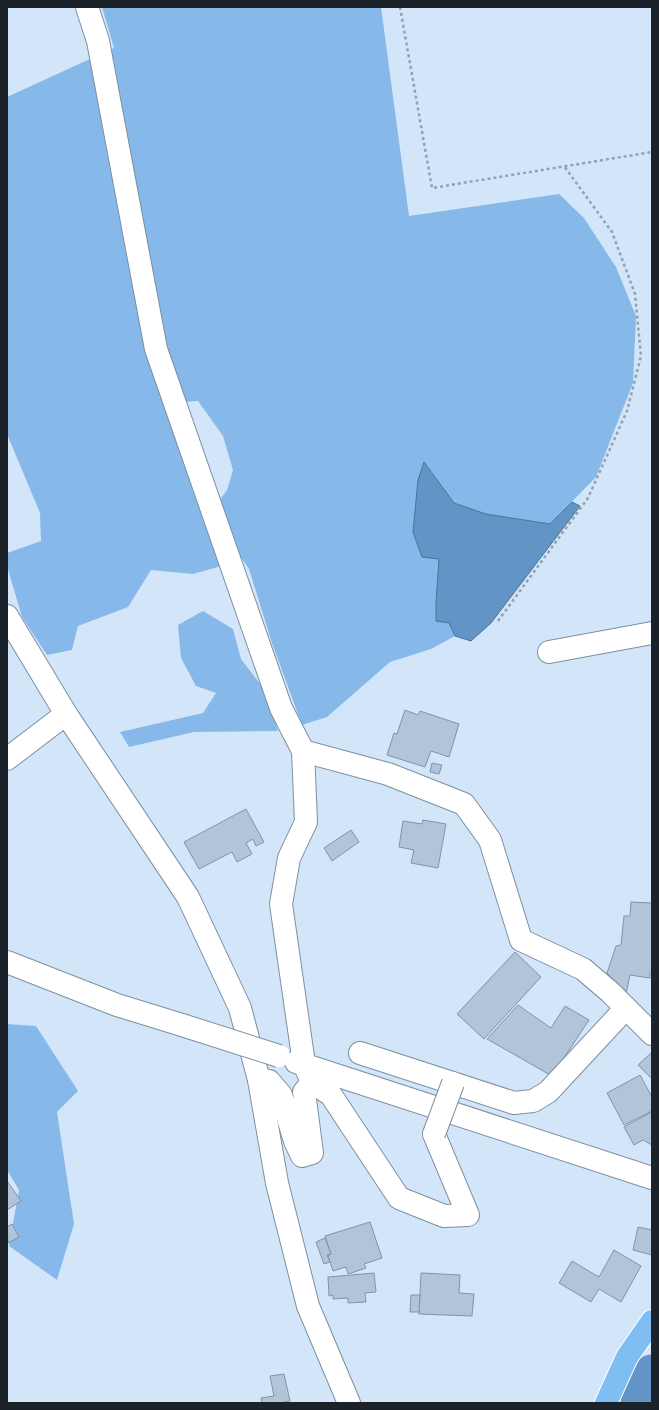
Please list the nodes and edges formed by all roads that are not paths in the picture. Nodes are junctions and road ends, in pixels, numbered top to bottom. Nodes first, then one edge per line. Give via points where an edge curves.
1 (87, 7) edge
2 (7, 616) edge
3 (652, 633) edge
4 (548, 652) dead end
5 (66, 714) junction
6 (303, 751) junction
7 (7, 759) edge
8 (7, 962) edge
9 (626, 1008) junction
10 (652, 1034) edge
11 (360, 1053) dead end
12 (308, 1073) junction
13 (259, 1080) junction
14 (454, 1083) junction
15 (652, 1178) edge
16 (652, 1321) edge
17 (348, 1403) edge
18 (606, 1403) edge

1 - 6 street via 98,41 156,349 281,708
2 - 5 street
3 - 4 street
5 - 7 street
5 - 13 street via 188,897 240,1008
6 - 9 street via 388,774 464,804 490,840 521,940 583,969
6 - 12 street via 306,822 289,858 281,904
8 - 12 street, bridge via 117,1005 279,1056
9 - 10 street
9 - 14 street via 548,1092 533,1101 514,1103
11 - 14 street
12 - 13 street via 304,1092 312,1153 302,1156 282,1095 268,1081
12 - 14 street, bridge via 331,1094 399,1198 444,1216 468,1215 434,1134
12 - 15 street
13 - 17 street via 277,1183 308,1306
16 - 18 main road via 627,1357

